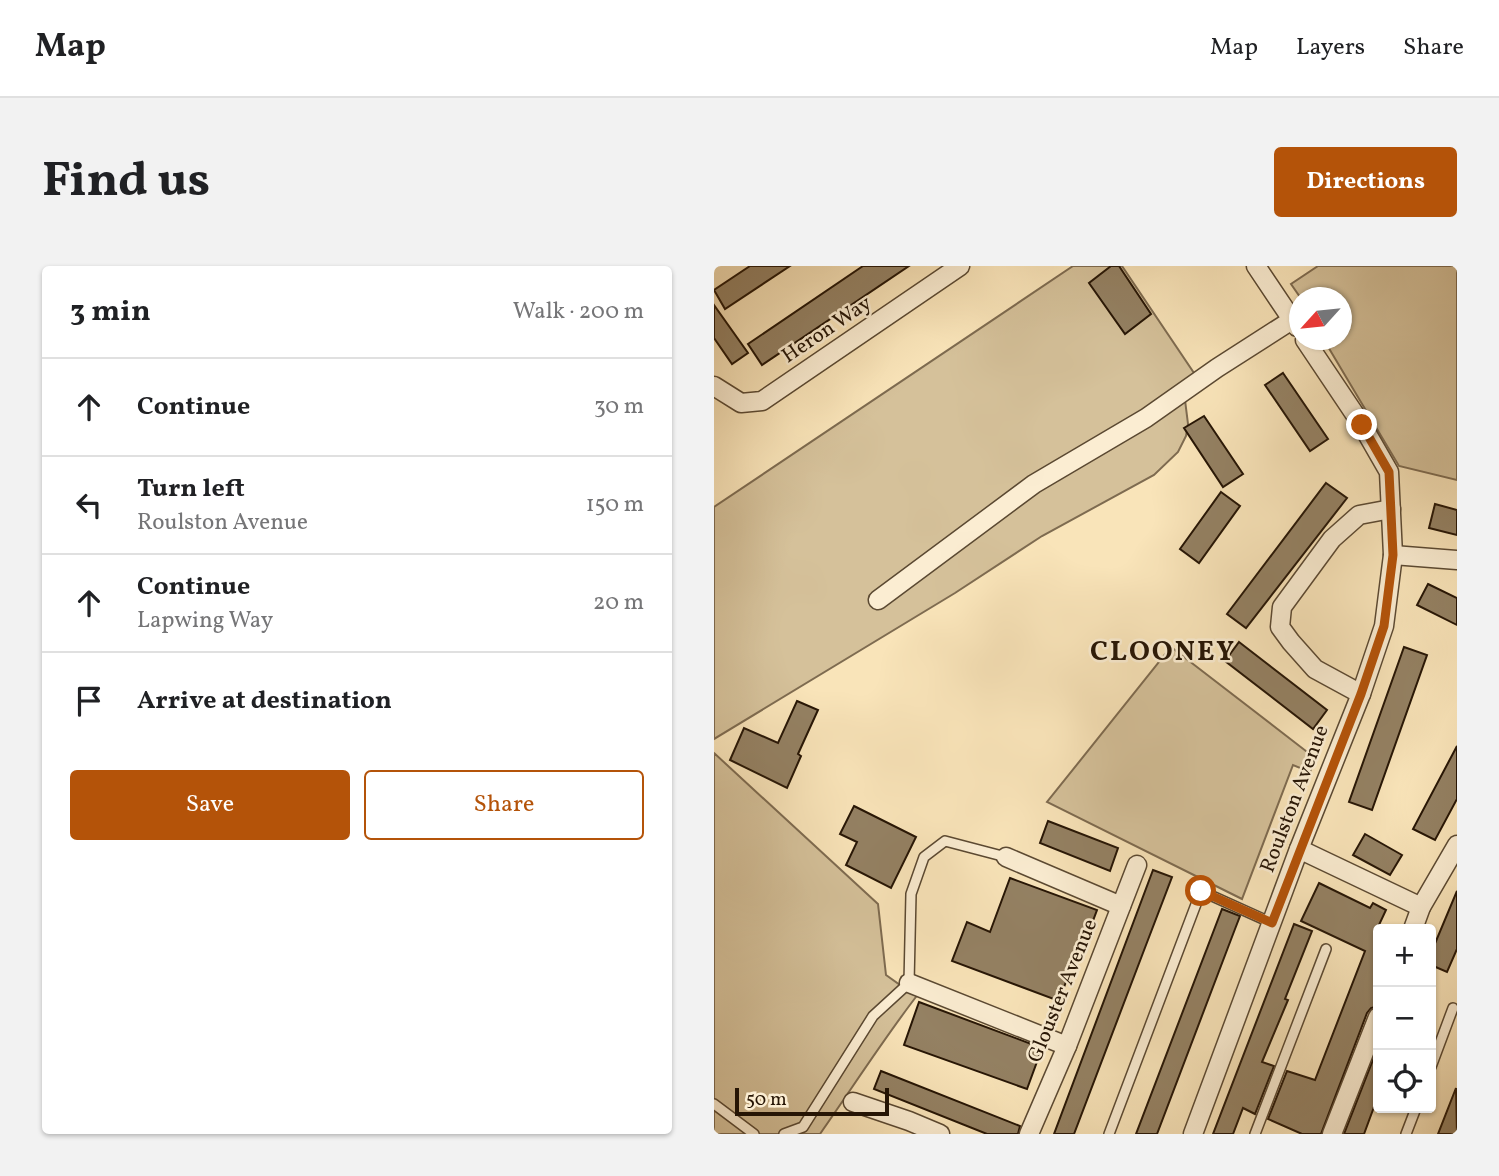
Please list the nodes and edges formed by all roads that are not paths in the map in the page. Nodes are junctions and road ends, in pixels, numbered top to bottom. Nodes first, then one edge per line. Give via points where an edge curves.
1 (960, 266) edge
2 (1256, 266) edge
3 (1289, 315) edge
4 (1289, 329) edge
5 (1312, 350) edge
6 (714, 386) edge
7 (1391, 509) junction
8 (1393, 555) junction
9 (1457, 561) edge
10 (878, 600) dead end
11 (1361, 694) junction
12 (1299, 849) junction
13 (1455, 852) edge
14 (1006, 857) joint
15 (1137, 865) dead end
16 (1121, 906) junction
17 (1421, 907) junction
18 (1272, 923) junction
19 (1415, 924) edge
20 (1326, 949) dead end
21 (909, 983) junction
22 (1453, 1008) dead end
23 (1373, 1030) edge
24 (1067, 1046) junction
25 (1436, 1054) edge
26 (853, 1102) dead end
27 (714, 1104) edge
28 (1414, 1113) edge
29 (904, 1127) edge
30 (754, 1134) edge
31 (784, 1134) edge
32 (940, 1134) edge
33 (1028, 1134) edge
34 (1109, 1134) edge
35 (1193, 1134) edge
36 (1255, 1134) edge
37 (1332, 1134) edge
38 (1406, 1134) edge

1 - 6 street, Heron Way via 762,401 741,403
2 - 3 street
4 - 10 street via 1217,368 1146,418 1034,484
5 - 7 street, Roulston Avenue via 1389,472
7 - 8 street, Roulston Avenue
7 - 11 street via 1359,515 1332,539 1282,607 1280,627 1315,669
8 - 9 street
8 - 11 street, Roulston Avenue via 1384,626
11 - 12 street, Roulston Avenue
12 - 17 street
12 - 18 street, Roulston Avenue
13 - 17 street
14 - 16 street
14 - 21 lane via 945,841 924,857 911,894
15 - 16 street, Glouster Avenue
16 - 24 street, Glouster Avenue
17 - 19 street
18 - 34 lane via 1201,891
18 - 35 street, Roulston Avenue
20 - 36 lane
21 - 24 street
21 - 31 lane via 873,1016 803,1127
22 - 25 lane
23 - 37 street
24 - 33 street, Glouster Avenue
26 - 29 street
27 - 30 lane
28 - 38 lane
29 - 32 street

